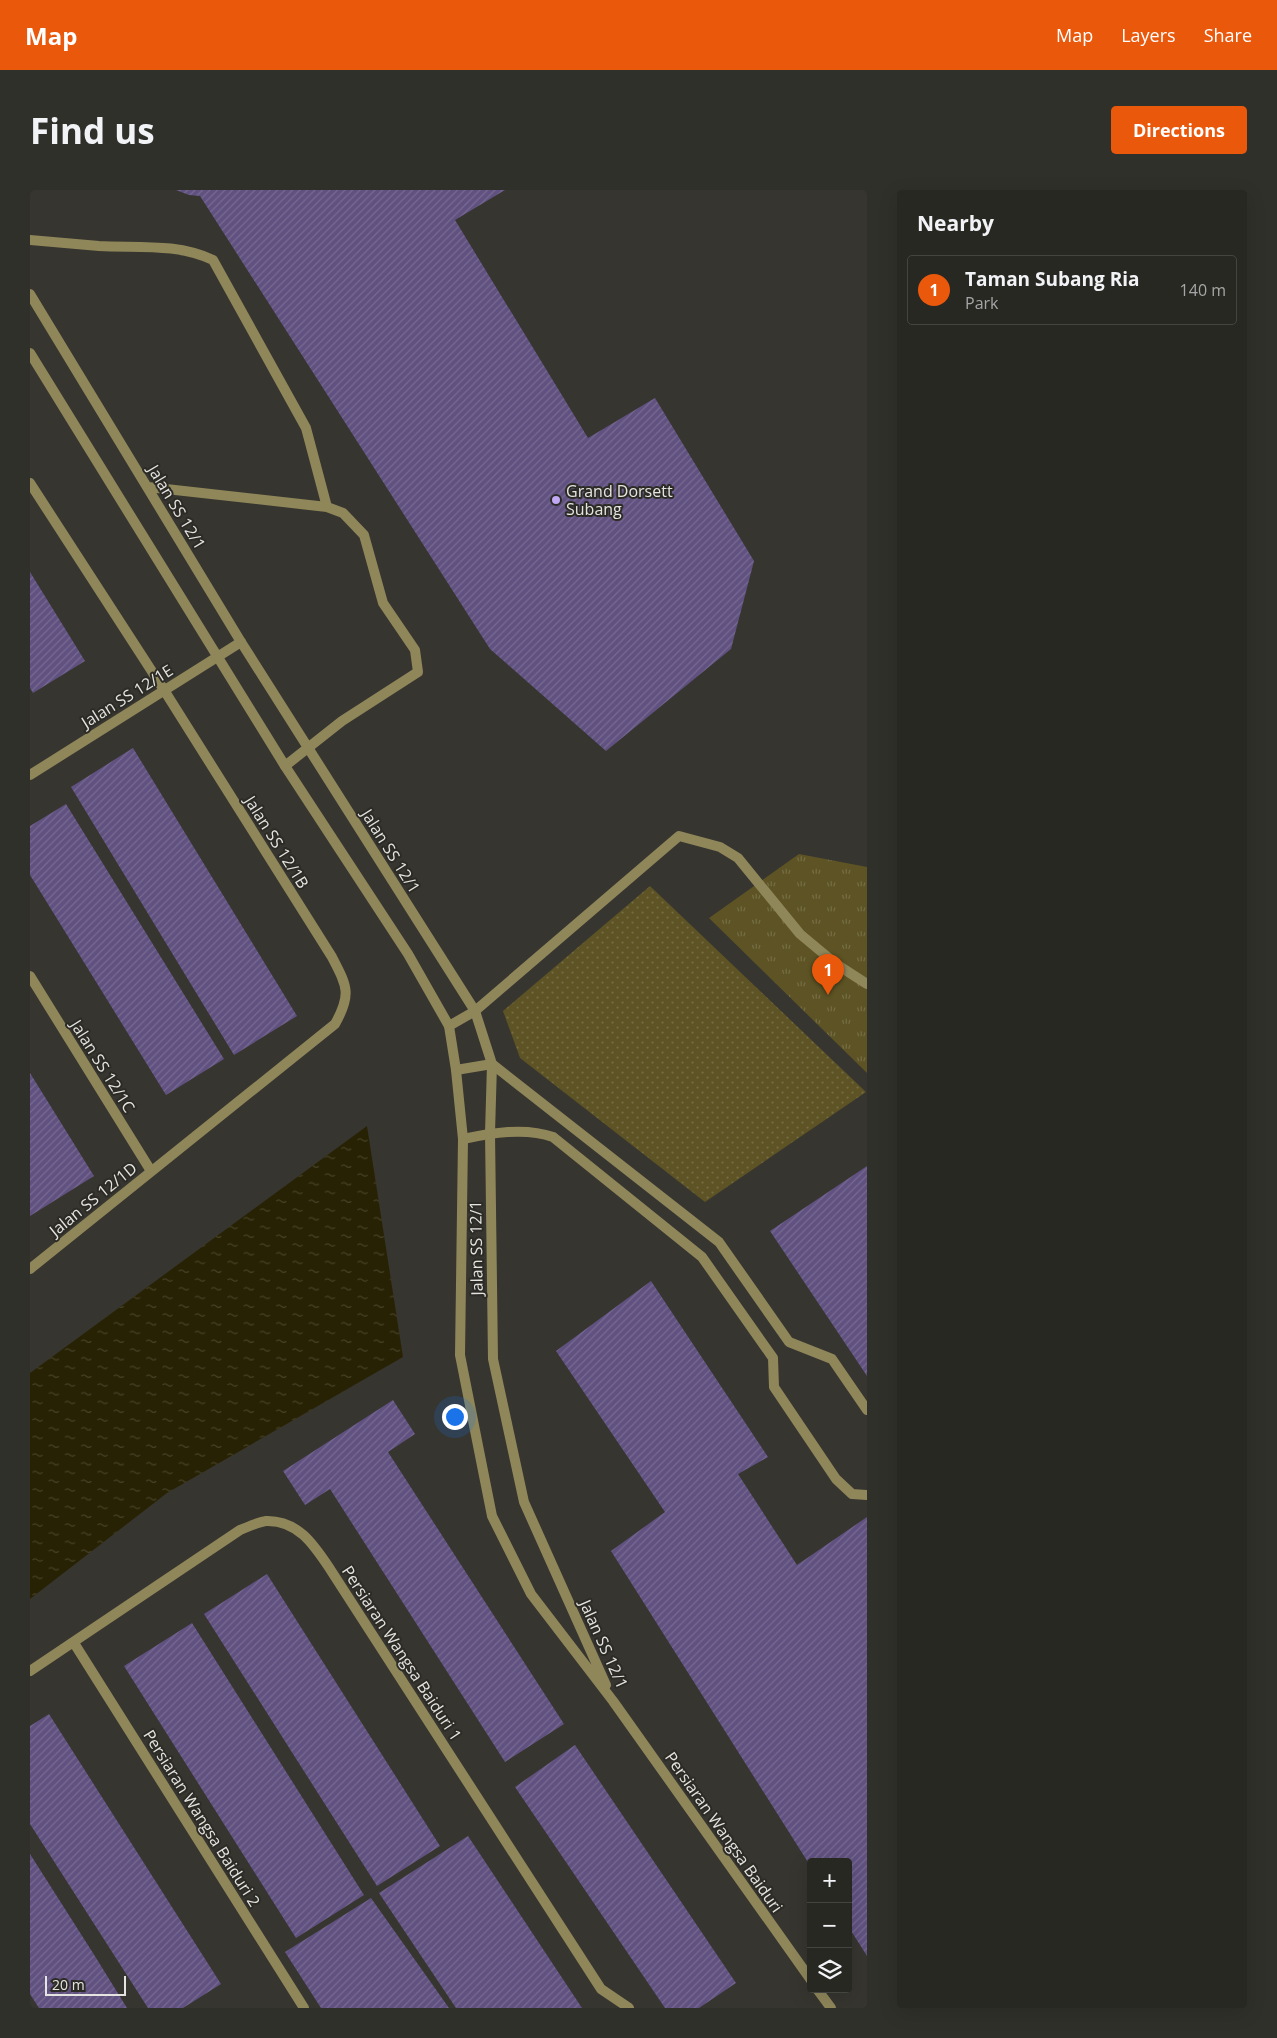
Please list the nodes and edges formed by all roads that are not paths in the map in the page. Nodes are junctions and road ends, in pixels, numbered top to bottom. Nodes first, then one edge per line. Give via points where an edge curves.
1 (30, 240) edge
2 (30, 294) edge
3 (30, 353) edge
4 (30, 483) edge
5 (148, 487) junction
6 (327, 506) junction
7 (241, 642) junction
8 (217, 656) junction
9 (164, 690) junction
10 (309, 749) junction
11 (285, 766) junction
12 (30, 775) edge
13 (30, 976) edge
14 (867, 984) edge
15 (475, 1011) junction
16 (449, 1026) junction
17 (492, 1064) junction
18 (456, 1070) junction
19 (490, 1133) junction
20 (463, 1139) junction
21 (151, 1171) junction
22 (30, 1269) edge
23 (867, 1410) edge
24 (867, 1495) edge
25 (74, 1643) junction
26 (30, 1670) edge
27 (613, 1701) junction
28 (807, 1974) edge
29 (820, 1993) edge
30 (304, 2008) edge
31 (629, 2008) edge
32 (831, 2008) edge

1 - 6 street via 175,248 196,252 213,260 306,428
2 - 5 street, Jalan SS 12/1
3 - 8 street, Jalan SS 12/1
4 - 9 street, Jalan SS 12/1B
5 - 6 street
5 - 7 street, Jalan SS 12/1
6 - 10 street via 343,513 364,535 383,603 415,650 418,672 342,722
7 - 8 street, Jalan SS 12/1E
7 - 10 street, Jalan SS 12/1
8 - 9 street, Jalan SS 12/1E
8 - 11 street, Jalan SS 12/1
9 - 12 street, Jalan SS 12/1E
9 - 21 street, Jalan SS 12/1B via 332,957 346,989 345,1006 335,1024
10 - 11 street
10 - 15 street, Jalan SS 12/1
11 - 16 street, Jalan SS 12/1 via 408,954
13 - 21 street, Jalan SS 12/1C
14 - 15 street via 836,964 800,934 738,858 720,847 679,836
15 - 16 street
15 - 17 street, Jalan SS 12/1
16 - 18 street, Jalan SS 12/1
17 - 18 street
17 - 19 street, Jalan SS 12/1
17 - 23 street via 720,1242 789,1342 832,1359
18 - 20 street, Jalan SS 12/1
19 - 20 street
19 - 24 street via 536,1131 553,1137 702,1257 773,1358 774,1387 836,1479 852,1494
19 - 27 street, Jalan SS 12/1 via 493,1359 524,1502
20 - 27 street, Jalan SS 12/1 via 460,1355 492,1516 532,1594
21 - 22 street, Jalan SS 12/1D
25 - 26 street, Persiaran Wangsa Baiduri 1
25 - 30 street, Persiaran Wangsa Baiduri 2
25 - 31 street, Persiaran Wangsa Baiduri 1 via 240,1530 264,1521 290,1524 311,1541 330,1569 601,1989
27 - 28 street, Persiaran Wangsa Baiduri
29 - 32 street

